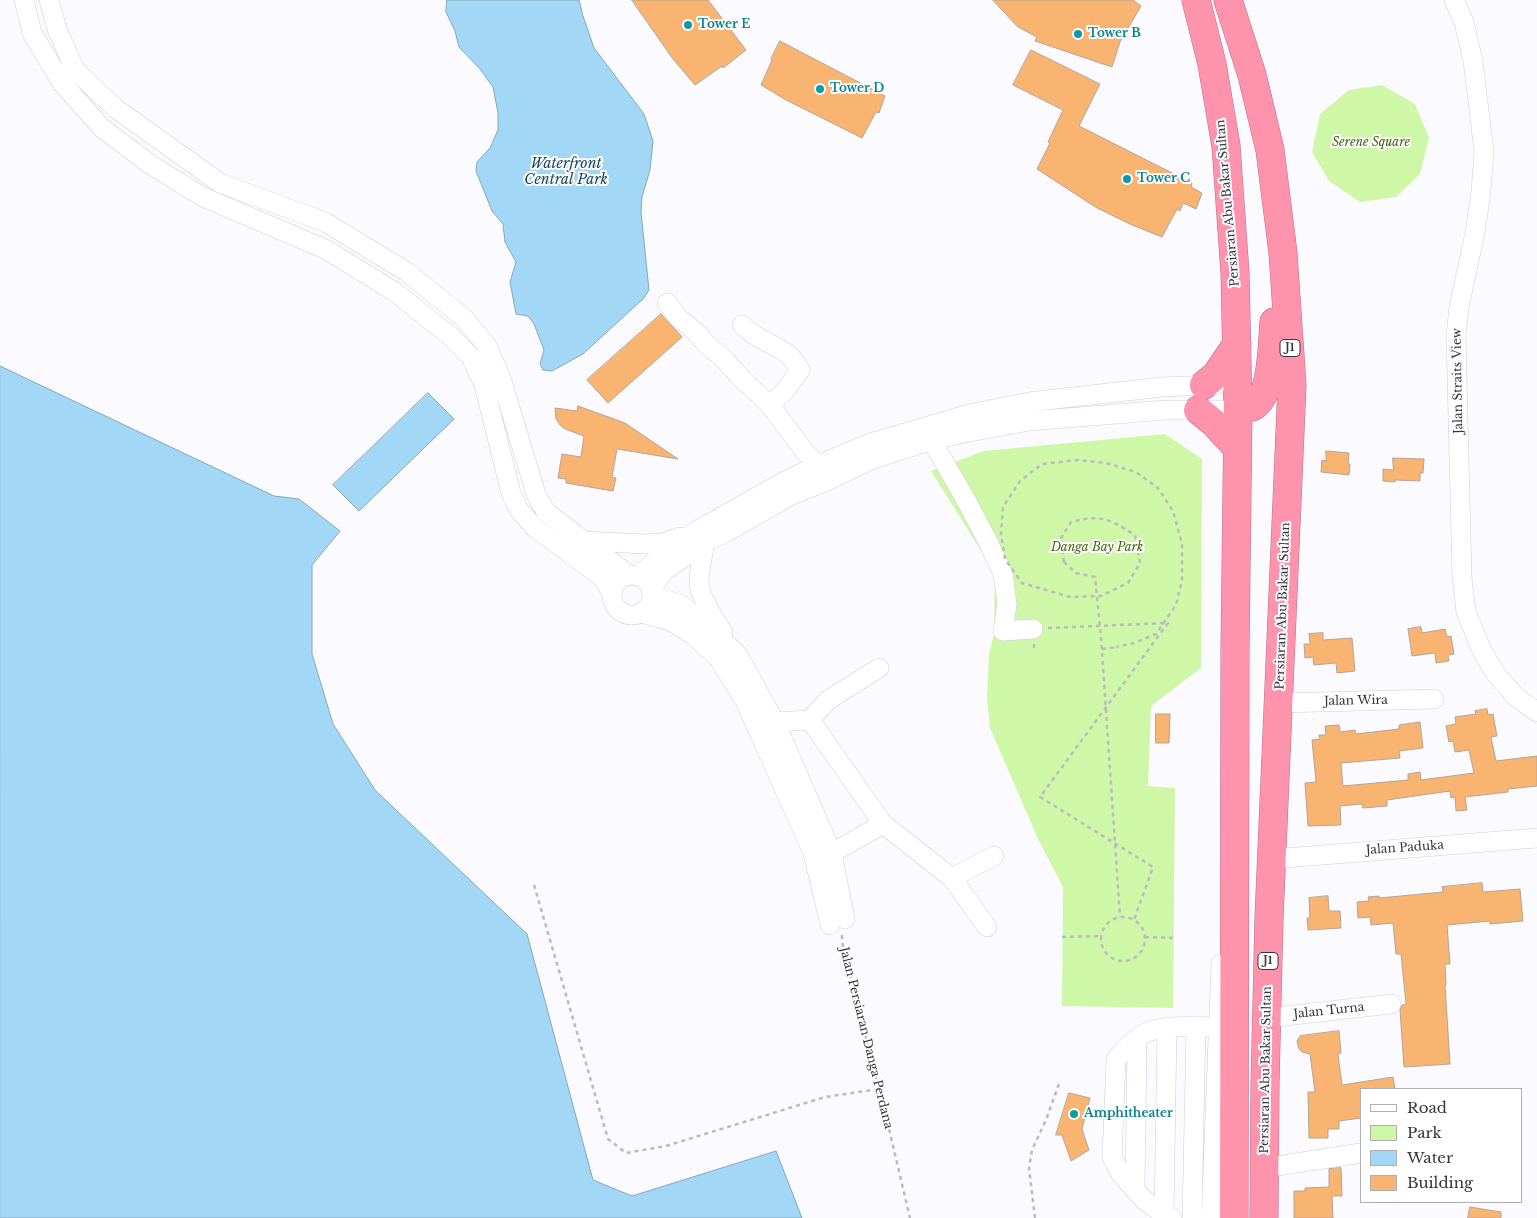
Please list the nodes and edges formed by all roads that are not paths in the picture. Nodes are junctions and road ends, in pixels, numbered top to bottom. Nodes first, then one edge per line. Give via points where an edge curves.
1 (24, 0) edge
2 (49, 0) edge
3 (1196, 0) edge
4 (1228, 0) edge
5 (1454, 0) edge
6 (1276, 198) junction
7 (667, 303) dead end
8 (742, 325) dead end
9 (1236, 344) junction
10 (1266, 391) junction
11 (1238, 397) junction
12 (1201, 398) junction
13 (770, 405) junction
14 (932, 441) junction
15 (1237, 448) junction
16 (818, 465) junction
17 (700, 536) junction
18 (586, 541) junction
19 (1285, 562) junction
20 (634, 576) junction
21 (651, 593) junction
22 (612, 594) junction
23 (641, 613) junction
24 (1033, 629) road end
25 (738, 655) junction
26 (879, 668) dead end
27 (1434, 699) dead end
28 (1279, 703) junction
29 (1537, 712) edge
30 (810, 720) junction
31 (775, 722) junction
32 (1235, 774) junction
33 (884, 824) junction
34 (1537, 838) edge
35 (832, 853) junction
36 (994, 856) dead end
37 (1272, 859) junction
38 (952, 878) junction
39 (987, 927) dead end
40 (1391, 1004) dead end
41 (1267, 1018) junction
42 (1196, 1027) junction
43 (1220, 1027) junction
44 (1167, 1028) junction
45 (1360, 1153) edge
46 (1264, 1168) junction
47 (1168, 1216) edge
48 (1192, 1218) edge
49 (1210, 1218) edge
50 (1234, 1218) edge
51 (1264, 1218) edge

1 - 22 street via 32,34 62,83 102,128 151,165 203,196 325,249 395,292 450,336 471,358 484,385 511,493 519,510 535,528 603,578
2 - 18 street via 57,29 76,70 114,108 220,182 325,222 407,272 464,318 487,346 501,378 536,494 546,512
3 - 9 highway, Persiaran Abu Bakar Sultan via 1212,64 1226,146 1235,273
4 - 6 highway, Persiaran Abu Bakar Sultan / J1 via 1252,75 1270,150
5 - 29 street, Jalan Straits View via 1464,22 1473,61 1484,151 1482,192 1456,335 1462,578 1466,612 1483,653 1516,697
6 - 10 highway via 1274,311
6 - 19 highway, Persiaran Abu Bakar Sultan / J1 via 1292,385
7 - 13 street
8 - 13 street via 782,349 795,360 800,370
9 - 11 highway, Persiaran Abu Bakar Sultan
9 - 12 highway
10 - 11 highway via 1252,385
10 - 19 highway via 1277,406 1281,426
11 - 12 street
11 - 12 street
11 - 15 highway, Persiaran Abu Bakar Sultan
12 - 14 street via 1165,410 1029,421
12 - 15 highway via 1214,423
12 - 16 street via 1162,387 1029,402 969,414 870,443
13 - 16 street
14 - 17 street via 873,459 792,495 725,534
14 - 24 street via 984,534 1002,574 1007,604 1003,631
15 - 32 highway, Persiaran Abu Bakar Sultan
16 - 17 street via 783,482
17 - 18 street via 662,543
17 - 20 street
17 - 21 street via 663,572
17 - 25 street via 700,589 712,617
18 - 20 street
19 - 28 highway, Persiaran Abu Bakar Sultan / J1
20 - 21 street via 647,582
20 - 22 street via 619,581
21 - 23 street via 648,606
21 - 25 street via 680,604
22 - 23 street via 615,605 623,612
23 - 35 street via 671,621 720,659 745,701 813,854 837,922
25 - 31 street
26 - 30 street via 828,701
27 - 28 street, Jalan Wira
28 - 37 highway, Persiaran Abu Bakar Sultan / J1
30 - 31 street
30 - 33 street
31 - 35 street
32 - 43 street via 1225,834
32 - 50 highway, Persiaran Abu Bakar Sultan
33 - 35 street
33 - 38 street
34 - 37 street, Jalan Paduka
36 - 38 street
37 - 41 highway, Persiaran Abu Bakar Sultan / J1
38 - 39 street
40 - 41 street, Jalan Turna
41 - 46 highway, Persiaran Abu Bakar Sultan / J1
42 - 43 street
42 - 44 street
42 - 48 street
43 - 49 street
44 - 47 street
44 - 47 street via 1143,1034 1137,1039 1135,1190
45 - 46 street
46 - 51 highway, Persiaran Abu Bakar Sultan / J1

